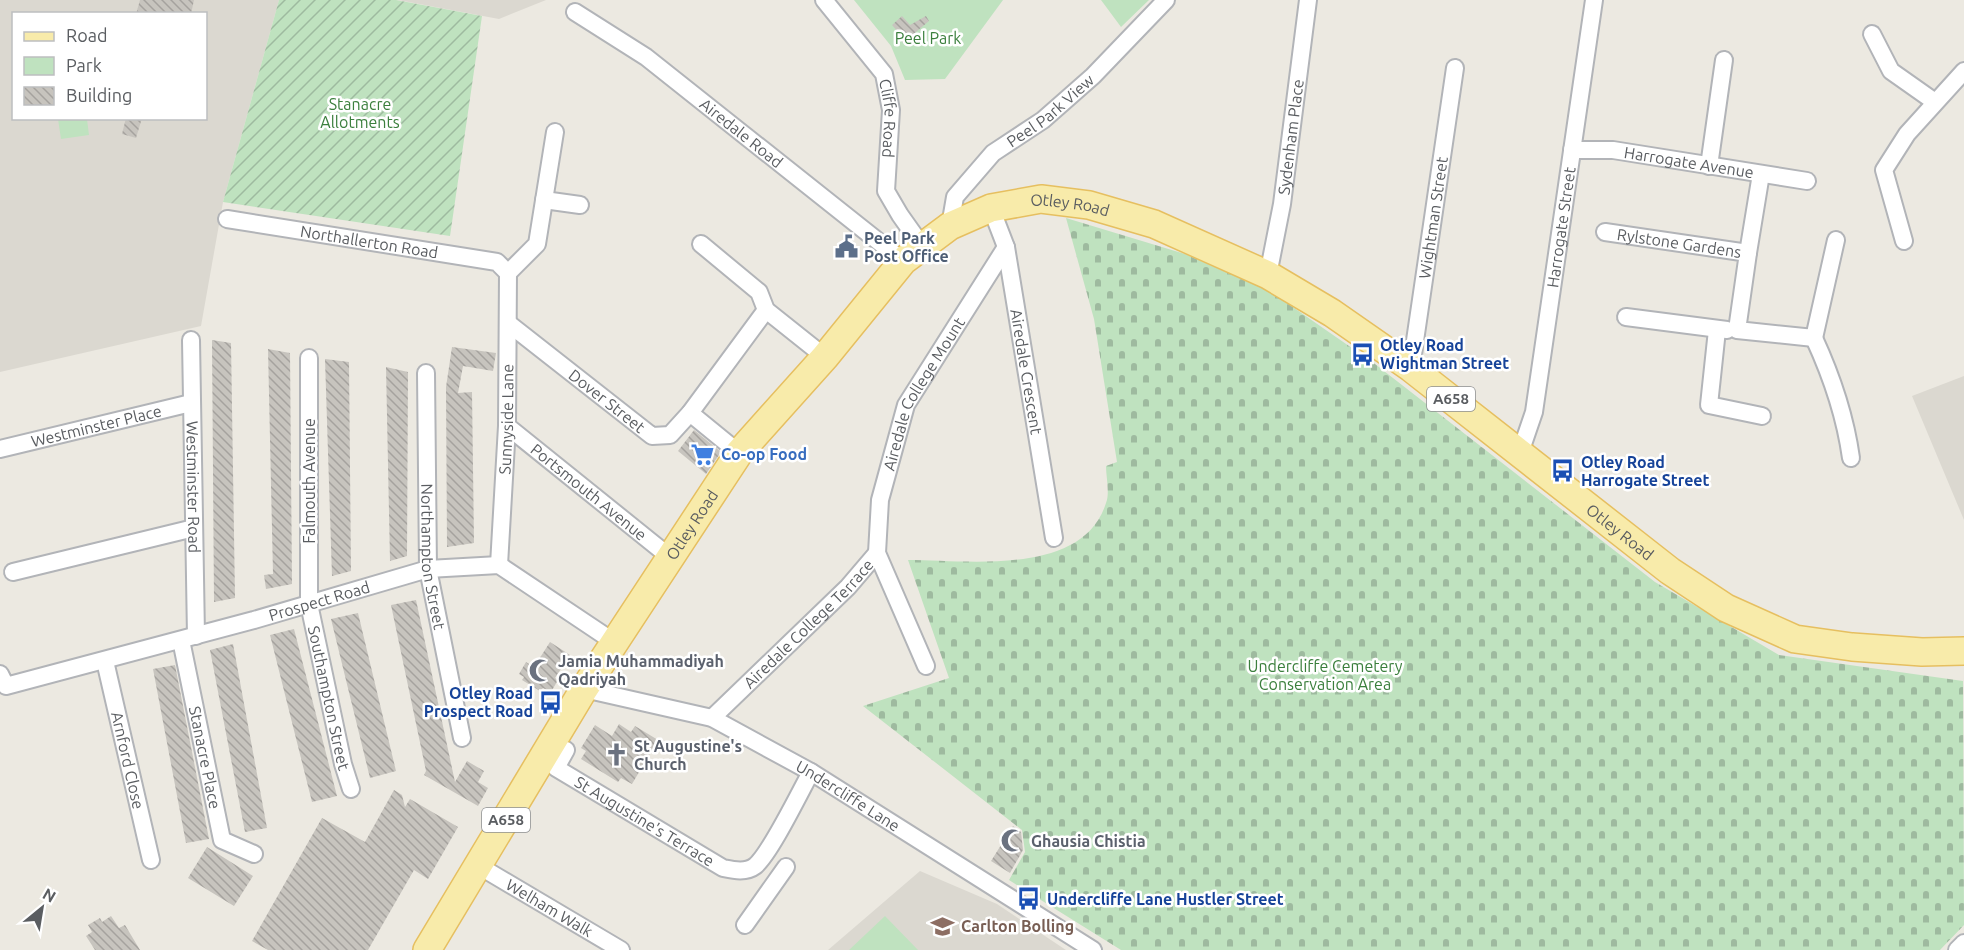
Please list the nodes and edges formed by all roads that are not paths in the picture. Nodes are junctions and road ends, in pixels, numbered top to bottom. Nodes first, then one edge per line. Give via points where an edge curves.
1 (824, 0) edge
2 (1166, 0) edge
3 (1308, 0) edge
4 (1595, 0) edge
5 (575, 12) dead end
6 (1872, 34) dead end
7 (1724, 60) dead end
8 (1455, 68) dead end
9 (1964, 71) edge
10 (1935, 102) junction
11 (555, 132) dead end
12 (1572, 150) junction
13 (1709, 166) junction
14 (1761, 174) junction
15 (1807, 181) dead end
16 (544, 200) junction
17 (580, 205) dead end
18 (991, 208) junction
19 (227, 219) dead end
20 (950, 226) junction
21 (1605, 232) dead end
22 (1836, 240) dead end
23 (1904, 241) dead end
24 (701, 244) dead end
25 (1006, 247) junction
26 (913, 253) junction
27 (1748, 253) junction
28 (508, 273) junction
29 (1268, 275) junction
30 (766, 310) junction
31 (1626, 317) dead end
32 (508, 323) junction
33 (1718, 330) junction
34 (1737, 330) junction
35 (1814, 338) junction
36 (191, 340) dead end
37 (825, 357) junction
38 (309, 358) dead end
39 (1411, 368) junction
40 (426, 373) dead end
41 (191, 403) junction
42 (690, 413) junction
43 (1762, 416) dead end
44 (507, 426) junction
45 (0, 449) edge
46 (740, 453) junction
47 (1520, 453) junction
48 (1851, 458) dead end
49 (194, 528) junction
50 (1054, 538) dead end
51 (877, 553) junction
52 (671, 558) junction
53 (499, 565) junction
54 (428, 569) junction
55 (13, 572) dead end
56 (309, 604) junction
57 (189, 638) junction
58 (615, 642) junction
59 (1964, 651) edge
60 (105, 661) junction
61 (926, 666) dead end
62 (3, 680) edge
63 (584, 689) junction
64 (712, 718) junction
65 (462, 738) dead end
66 (566, 750) dead end
67 (811, 772) junction
68 (351, 789) dead end
69 (254, 854) dead end
70 (151, 860) dead end
71 (479, 866) junction
72 (754, 867) junction
73 (745, 925) dead end
74 (1964, 943) edge
75 (427, 950) edge
76 (621, 950) edge
77 (1093, 950) edge
78 (1957, 950) edge

1 - 26 street, Cliffe Road via 884,74 891,110 886,191
2 - 20 street, Peel Park View via 1093,76 1043,120 993,153 955,197
3 - 29 street, Sydenham Place via 1282,204
4 - 12 street, Harrogate Street
5 - 26 street, Airedale Road via 646,57
6 - 10 street via 1891,71
7 - 13 street
8 - 39 street, Wightman Street
9 - 10 street
10 - 23 street via 1906,134 1884,170
11 - 16 street
12 - 13 street, Harrogate Avenue via 1612,150
12 - 47 street, Harrogate Street via 1534,412
13 - 14 street, Harrogate Avenue
14 - 15 street, Harrogate Avenue
14 - 27 street
16 - 17 street
16 - 28 street via 537,244
18 - 20 main road, Otley Road / A658
18 - 25 street, Airedale Crescent
18 - 29 main road, Otley Road / A658 via 1041,199 1089,205 1154,224
19 - 28 street, Northallerton Road via 497,262
20 - 26 main road, Otley Road / A658
21 - 27 street, Rylstone Gardens
22 - 35 street
24 - 30 street via 759,292
25 - 50 street, Airedale Crescent
25 - 51 street, Airedale College Mount via 906,405 880,500
26 - 37 main road, Otley Road / A658
27 - 34 street, Rylstone Gardens
28 - 32 street, Sunnyside Lane
29 - 39 main road, Otley Road / A658 via 1332,313
30 - 37 street
30 - 42 street, Dover Street
31 - 33 street
32 - 42 street, Dover Street via 652,436 669,435
32 - 44 street, Sunnyside Lane
33 - 34 street
33 - 43 street via 1709,405
34 - 35 street
35 - 48 street via 1832,375
36 - 41 street, Westminster Road
37 - 46 main road, Otley Road / A658
38 - 56 street, Falmouth Avenue
39 - 47 main road, Otley Road / A658
40 - 54 street, Northampton Street
41 - 45 street, Westminster Place
41 - 49 street, Westminster Road
42 - 46 street
44 - 52 street, Portsmouth Avenue
44 - 53 street, Sunnyside Lane
46 - 52 main road, Otley Road / A658
47 - 59 main road, Otley Road / A658 via 1670,571 1726,608 1795,639 1852,647
49 - 55 street
49 - 57 street, Westminster Road
51 - 61 street
51 - 64 street, Airedale College Terrace via 848,587
52 - 58 main road, Otley Road / A658
53 - 54 street, Prospect Road
53 - 58 street
54 - 56 street, Prospect Road
54 - 65 street, Northampton Street
56 - 57 street, Prospect Road
56 - 68 street, Southampton Street
57 - 60 street, Prospect Road
57 - 69 street, Stanacre Place via 222,840
58 - 63 main road, Otley Road / A658
60 - 62 street, Prospect Road
60 - 70 street, Arnford Close
63 - 64 street, Undercliffe Lane
63 - 71 main road, Otley Road / A658
64 - 67 street, Undercliffe Lane
66 - 72 street, St Augustine's Terrace via 556,768 723,868 740,871
67 - 72 street
67 - 77 street, Undercliffe Lane
71 - 75 main road, Otley Road / A658
71 - 76 street, Welham Walk
72 - 73 street via 781,873
74 - 78 street

